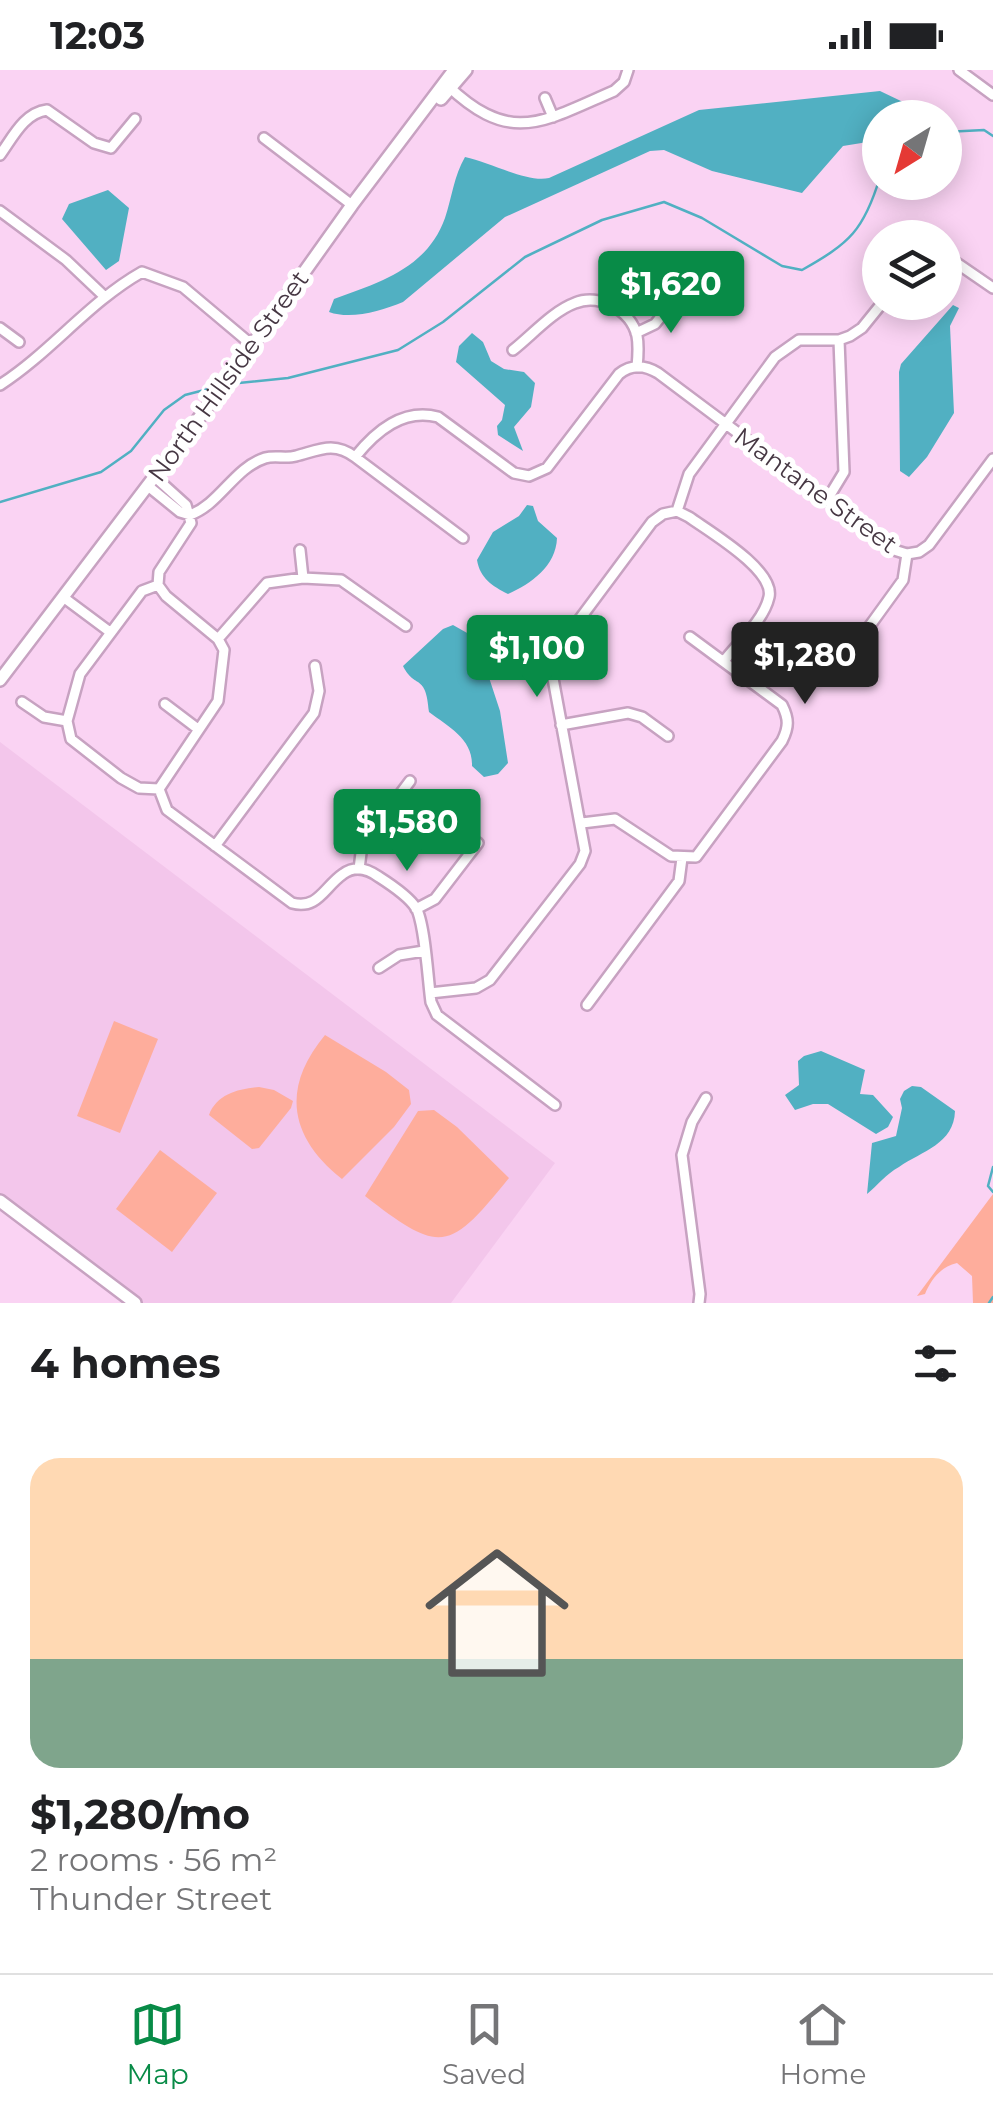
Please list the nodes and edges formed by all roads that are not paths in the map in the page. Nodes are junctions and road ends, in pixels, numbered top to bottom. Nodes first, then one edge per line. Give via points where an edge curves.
1 (454, 70) edge
2 (466, 70) edge
3 (628, 70) edge
4 (960, 70) edge
5 (447, 85) junction
6 (993, 95) edge
7 (545, 98) dead end
8 (553, 118) junction
9 (135, 119) dead end
10 (264, 138) dead end
11 (0, 154) edge
12 (352, 205) junction
13 (0, 210) edge
14 (962, 267) edge
15 (993, 288) edge
16 (105, 297) junction
17 (675, 299) dead end
18 (868, 320) edge
19 (0, 328) edge
20 (636, 333) junction
21 (838, 340) junction
22 (19, 342) dead end
23 (252, 345) junction
24 (514, 350) dead end
25 (638, 367) junction
26 (0, 385) edge
27 (725, 423) junction
28 (356, 457) junction
29 (993, 459) edge
30 (151, 482) junction
31 (827, 500) junction
32 (677, 511) junction
33 (190, 514) junction
34 (462, 538) dead end
35 (300, 550) dead end
36 (907, 554) junction
37 (303, 578) junction
38 (158, 585) junction
39 (63, 598) junction
40 (406, 626) dead end
41 (110, 632) junction
42 (690, 638) dead end
43 (861, 638) dead end
44 (218, 639) junction
45 (724, 661) junction
46 (315, 666) dead end
47 (0, 680) edge
48 (22, 702) dead end
49 (165, 704) dead end
50 (67, 721) junction
51 (562, 725) junction
52 (198, 730) junction
53 (668, 736) dead end
54 (410, 781) dead end
55 (159, 790) junction
56 (582, 823) junction
57 (478, 844) dead end
58 (215, 846) junction
59 (682, 858) junction
60 (359, 869) junction
61 (416, 909) junction
62 (424, 951) junction
63 (379, 968) dead end
64 (430, 993) junction
65 (586, 1006) dead end
66 (706, 1098) dead end
67 (554, 1106) dead end
68 (0, 1201) edge
69 (135, 1303) edge
70 (698, 1303) edge

1 - 5 main road
2 - 5 main road
3 - 8 street via 614,91
4 - 6 street
5 - 8 street via 486,114 526,123
5 - 12 main road, North Hillside Street
7 - 8 street
9 - 11 street via 110,148 46,110 36,111
10 - 12 street
12 - 23 main road, North Hillside Street
13 - 16 street
14 - 15 street
16 - 23 street via 142,272 159,276 183,286
16 - 26 street
17 - 20 street via 655,324
18 - 21 street
19 - 22 street
20 - 24 street via 614,307 584,300
20 - 25 street
21 - 27 street via 800,340 783,349
21 - 31 street via 844,472
23 - 30 main road, North Hillside Street
25 - 27 street, Mantane Street via 658,373
25 - 28 street via 619,374 535,475 514,474 431,415 380,428
27 - 31 street, Mantane Street
27 - 32 street via 686,478
28 - 33 street via 333,446 267,457 204,510
28 - 34 street
29 - 36 street via 929,545
30 - 33 street via 186,504
30 - 39 main road, North Hillside Street
31 - 36 street, Mantane Street
32 - 45 street via 768,582 764,610
32 - 51 street via 652,522 555,653
33 - 38 street
35 - 37 street
36 - 43 street via 903,580
37 - 40 street via 341,580
37 - 44 street via 266,582
38 - 41 street via 142,592
38 - 44 street
39 - 41 street
39 - 47 main road, North Hillside Street
41 - 50 street via 75,683
42 - 45 street
44 - 52 street via 224,650 220,694
45 - 59 street via 782,705 788,729 707,846
46 - 58 street via 314,712
48 - 50 street via 44,717
49 - 52 street
50 - 55 street via 71,739 121,778
51 - 53 street via 628,713
51 - 56 street
52 - 55 street
54 - 60 street via 362,845
55 - 58 street via 168,810
56 - 59 street via 618,820
56 - 64 street via 586,846 580,864 493,978 476,988
57 - 61 street via 435,899
58 - 60 street via 300,905
59 - 65 street via 679,881
60 - 61 street via 378,876
61 - 62 street
62 - 63 street via 399,955
62 - 64 street
64 - 67 street via 441,1019
66 - 70 street via 682,1155
68 - 69 main road

